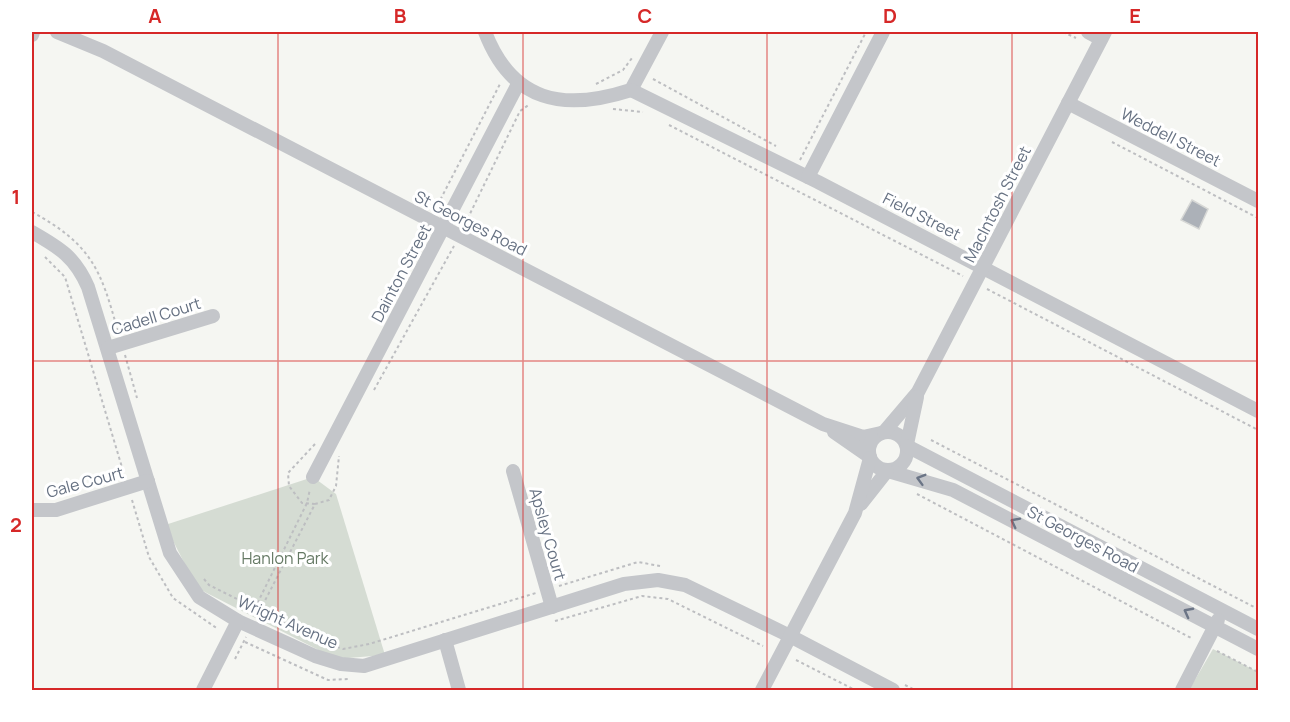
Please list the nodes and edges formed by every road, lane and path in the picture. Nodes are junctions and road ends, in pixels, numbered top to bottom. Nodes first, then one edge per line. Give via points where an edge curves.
1 (57, 32) edge
2 (75, 32) edge
3 (485, 32) edge
4 (662, 32) edge
5 (866, 32) edge
6 (883, 32) edge
7 (1063, 32) edge
8 (1083, 35) edge
9 (1103, 35) edge
10 (103, 51) junction
11 (634, 55) dead end
12 (657, 70) dead end
13 (501, 81) dead end
14 (595, 84) dead end
15 (517, 88) junction
16 (631, 90) junction
17 (1068, 103) junction
18 (530, 104) junction
19 (539, 107) dead end
20 (612, 109) dead end
21 (644, 112) dead end
22 (665, 122) dead end
23 (1105, 138) dead end
24 (780, 147) dead end
25 (804, 168) junction
26 (787, 186) junction
27 (1258, 201) edge
28 (32, 212) edge
29 (1258, 218) edge
30 (444, 227) junction
31 (32, 232) edge
32 (459, 236) junction
33 (983, 266) junction
34 (975, 282) junction
35 (213, 316) dead end
36 (122, 344) junction
37 (108, 348) junction
38 (918, 392) junction
39 (373, 393) dead end
40 (138, 400) dead end
41 (1258, 411) edge
42 (823, 424) junction
43 (1258, 429) edge
44 (882, 433) junction
45 (931, 440) dead end
46 (907, 445) junction
47 (339, 454) dead end
48 (870, 458) junction
49 (513, 471) dead end
50 (888, 471) junction
51 (313, 477) joint
52 (148, 481) junction
53 (909, 490) dead end
54 (32, 510) edge
55 (855, 513) junction
56 (1049, 520) junction
57 (1041, 536) junction
58 (668, 567) dead end
59 (201, 576) dead end
60 (547, 590) junction
61 (552, 606) junction
62 (255, 608) junction
63 (1258, 609) edge
64 (1223, 610) junction
65 (260, 611) junction
66 (238, 621) junction
67 (252, 626) junction
68 (1215, 626) junction
69 (1258, 629) edge
70 (790, 636) junction
71 (445, 640) junction
72 (1205, 645) junction
73 (1258, 649) edge
74 (796, 660) dead end
75 (234, 661) dead end
76 (1258, 672) edge
77 (203, 690) edge
78 (459, 690) edge
79 (762, 690) edge
80 (855, 690) edge
81 (893, 690) edge
82 (1182, 690) edge

1 - 10 street, St Georges Road
2 - 10 street, St Georges Road
3 - 15 street via 494,56
4 - 16 street
5 - 25 path
6 - 25 street
7 - 8 path
8 - 9 street
9 - 17 street, MacIntosh Street
10 - 30 street, St Georges Road
11 - 14 path via 623,70
12 - 24 path via 652,80
13 - 15 path
15 - 16 street via 582,101
15 - 18 path
15 - 30 street, Dainton Street
16 - 25 street, Field Street
17 - 27 street, Weddell Street
17 - 33 street, MacIntosh Street
18 - 19 path
18 - 32 path via 520,111
20 - 21 path
22 - 26 path
23 - 29 path
25 - 26 path
25 - 33 street, Field Street
26 - 34 path
28 - 36 path via 82,246 91,259
30 - 32 street, St Georges Road
30 - 51 street, Dainton Street
31 - 37 street, Wright Avenue via 62,250 80,267
32 - 39 path
32 - 42 street, St Georges Road
33 - 34 street, MacIntosh Street
33 - 41 street, Field Street
34 - 38 street, MacIntosh Street
34 - 43 path
35 - 36 street, Cadell Court
36 - 37 street, Cadell Court
36 - 40 path
37 - 52 street, Wright Avenue
38 - 44 street, MacIntosh Street
38 - 46 street, MacIntosh Street
42 - 44 street, St Georges Road via 863,436
42 - 48 street, St Georges Road
44 - 46 street via 900,435
44 - 48 street via 872,441
45 - 63 path
46 - 50 street via 904,463
46 - 56 street, St Georges Road
47 - 65 path via 336,486 329,500 315,504
48 - 50 street via 877,467
48 - 55 street
49 - 60 street, Apsley Court
50 - 55 street
57 -> 50 street, St Georges Road via 953,490
51 - 62 path via 307,504
52 - 54 street, Gale Court via 56,510
52 - 66 street, Wright Avenue via 170,553 185,577 199,597
53 - 72 path
55 - 70 street
56 - 57 street
56 - 64 street, St Georges Road
68 -> 57 street, St Georges Road
58 - 60 path via 638,562
59 - 62 path via 208,585
60 - 61 street, Apsley Court
60 - 65 path via 343,649
61 - 70 street, Wright Avenue via 624,584 658,580 685,585
61 - 71 street, Wright Avenue
62 - 65 path
62 - 66 path
64 - 68 street
64 - 69 street, St Georges Road
65 - 67 path
66 - 67 street, Wright Avenue
66 - 77 street
67 - 71 street, Wright Avenue via 315,656 364,666
67 - 75 path
68 - 72 street
68 - 73 street, St Georges Road
70 - 79 street
70 - 81 street, Wright Avenue
71 - 78 street
72 - 76 path
72 - 82 street
74 - 80 path

